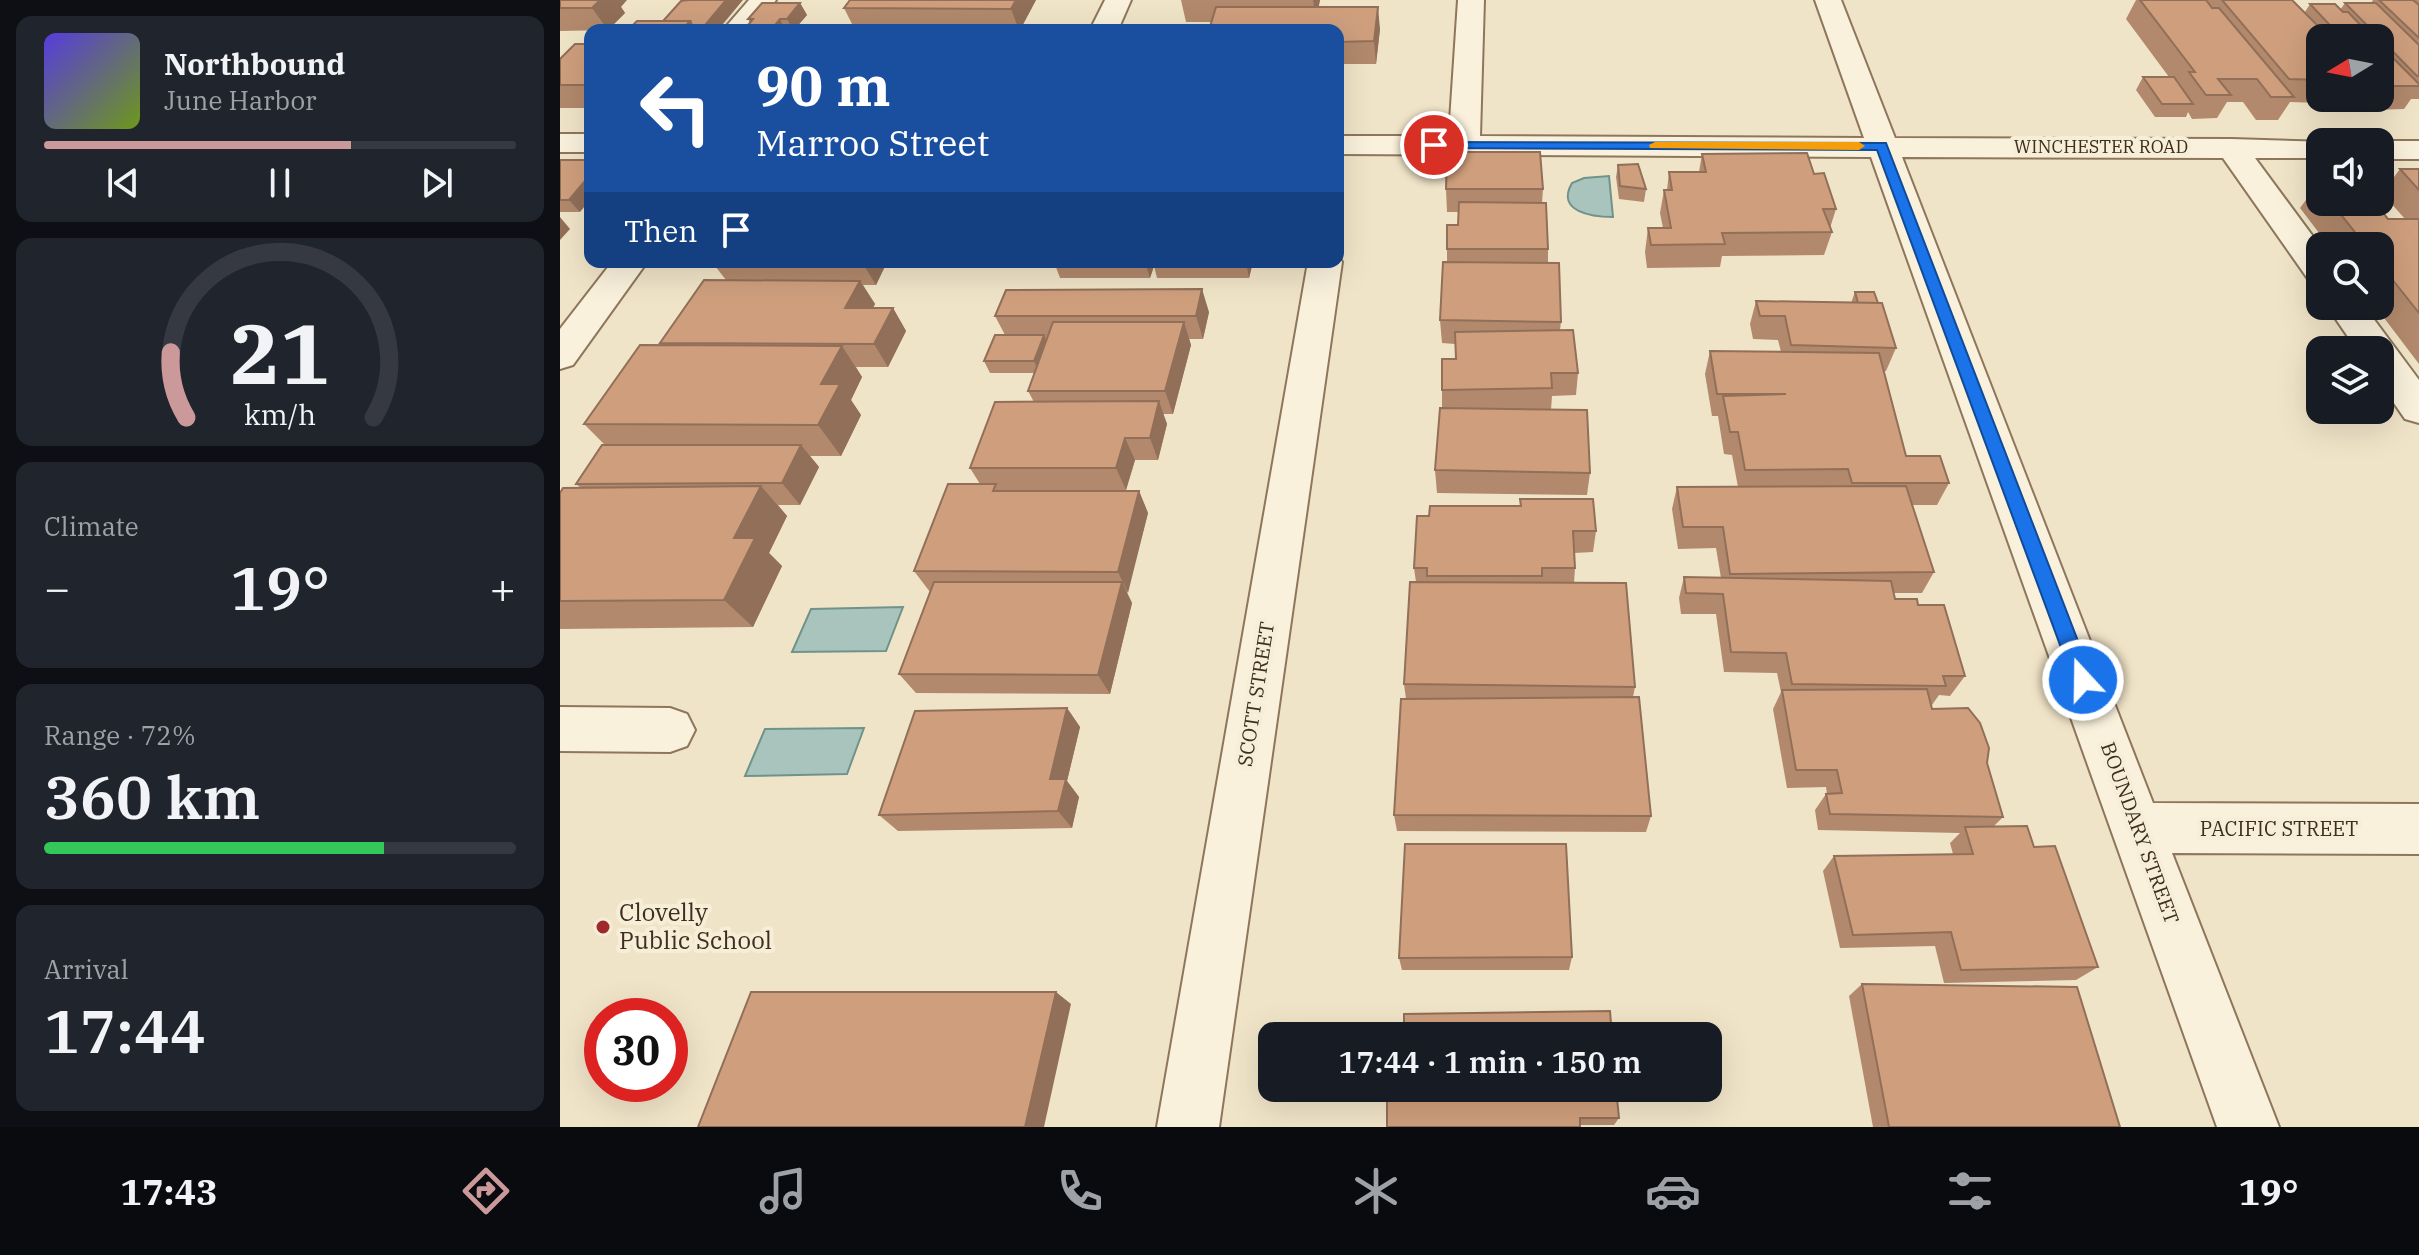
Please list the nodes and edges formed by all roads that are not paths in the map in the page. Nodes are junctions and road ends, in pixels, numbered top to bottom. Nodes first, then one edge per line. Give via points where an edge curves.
1 (763, 0) edge
2 (1118, 0) edge
3 (1471, 0) edge
4 (1828, 0) edge
5 (742, 24) edge
6 (1107, 24) edge
7 (560, 143) edge
8 (584, 143) edge
9 (1344, 145) edge
10 (1464, 145) junction
11 (1882, 146) junction
12 (2232, 148) junction
13 (2306, 149) edge
14 (2394, 150) edge
15 (2419, 150) edge
16 (2306, 251) edge
17 (626, 268) edge
18 (1324, 268) edge
19 (560, 356) edge
20 (2394, 372) edge
21 (2415, 398) edge
22 (560, 729) edge
23 (670, 730) dead end
24 (2139, 828) junction
25 (2419, 829) edge
26 (1188, 1127) edge
27 (2248, 1127) edge

1 - 5 street
2 - 6 street
3 - 10 street
4 - 11 street, BOUNDARY STREET
7 - 8 street
9 - 10 street, WINCHESTER ROAD
10 - 11 street, WINCHESTER ROAD
11 - 12 street, WINCHESTER ROAD
11 - 24 street, BOUNDARY STREET
12 - 13 street, WINCHESTER ROAD
12 - 16 street
14 - 15 street
17 - 19 street
18 - 26 street, SCOTT STREET
20 - 21 street
22 - 23 street
24 - 25 street, PACIFIC STREET
24 - 27 street, BOUNDARY STREET

